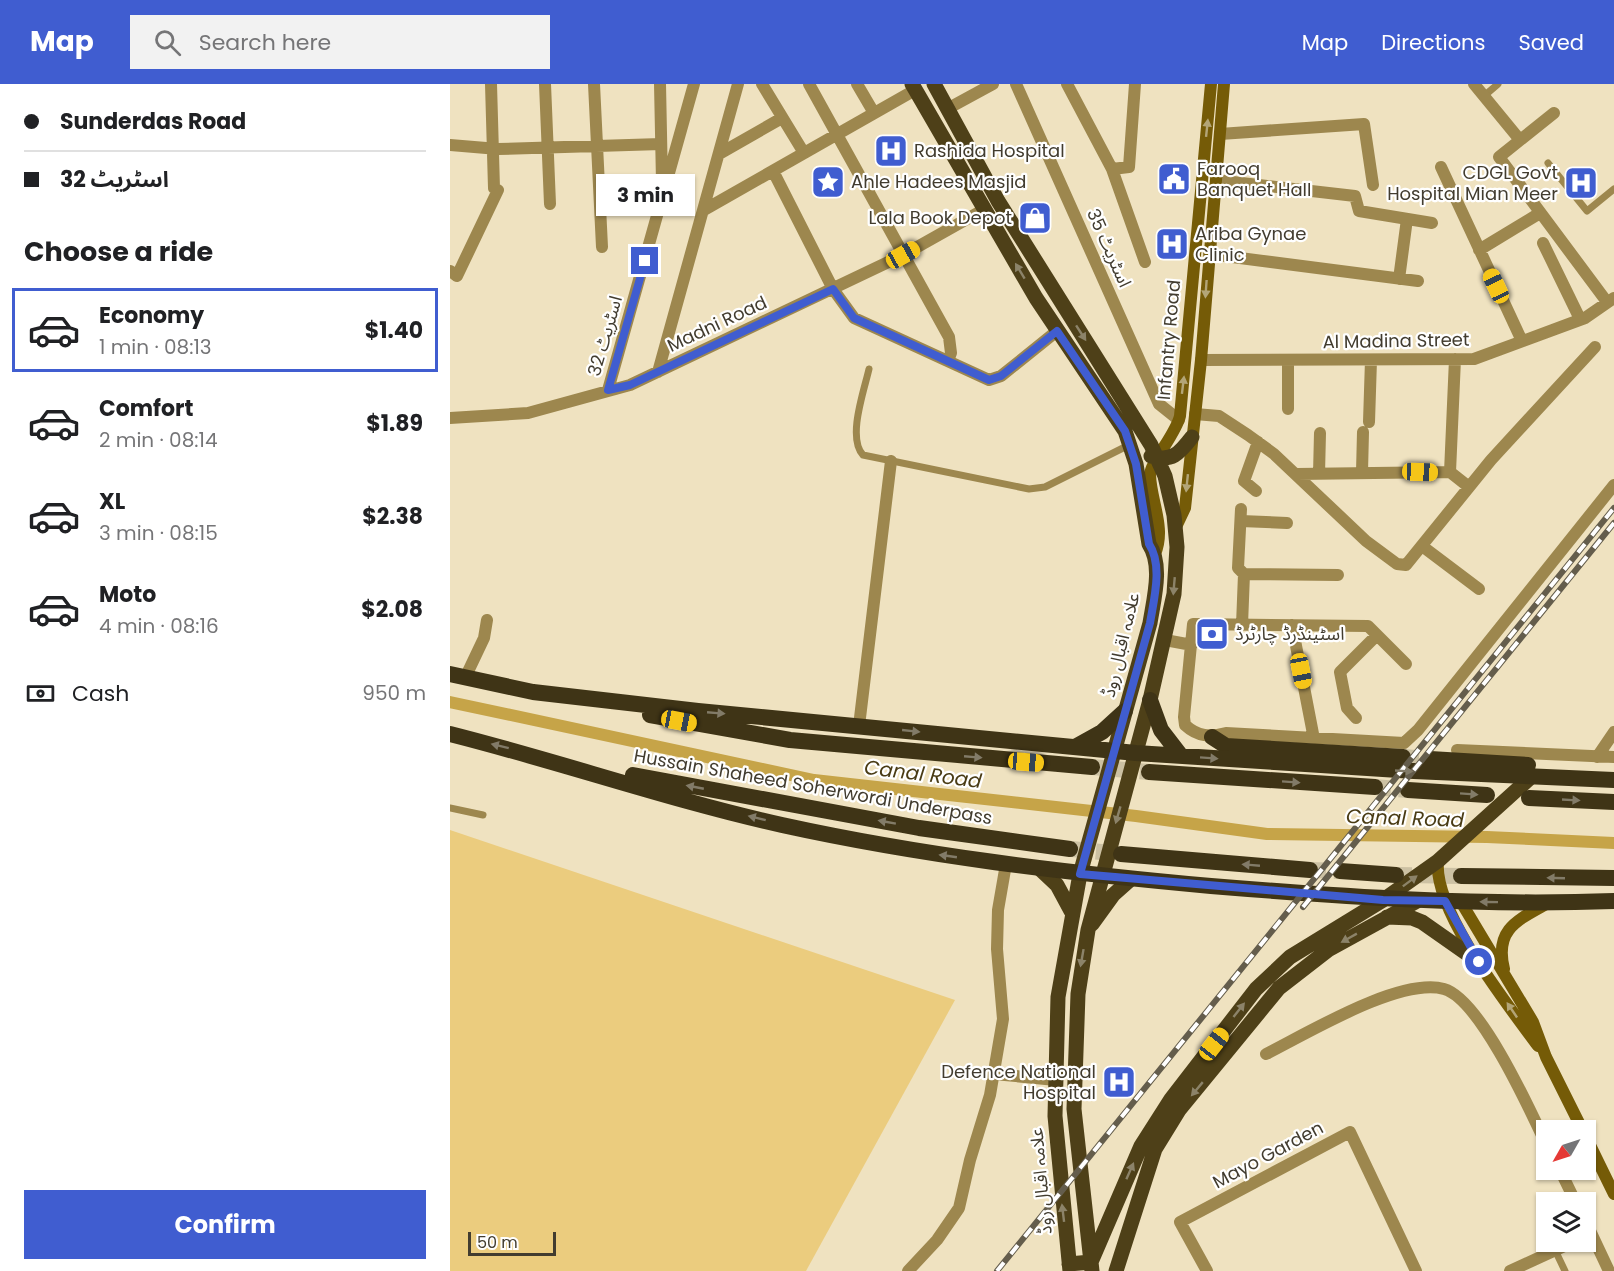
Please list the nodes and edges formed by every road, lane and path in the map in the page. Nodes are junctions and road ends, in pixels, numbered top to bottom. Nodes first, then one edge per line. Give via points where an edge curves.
1 (491, 84) edge
2 (544, 84) edge
3 (594, 84) edge
4 (660, 84) edge
5 (694, 84) edge
6 (738, 84) edge
7 (762, 84) edge
8 (809, 84) edge
9 (857, 84) edge
10 (934, 84) edge
11 (993, 84) edge
12 (1016, 84) edge
13 (1067, 84) edge
14 (1135, 84) edge
15 (1211, 84) edge
16 (1224, 84) edge
17 (1474, 84) edge
18 (1498, 84) edge
19 (914, 87) edge
20 (1484, 96) junction
21 (947, 109) junction
22 (874, 113) junction
23 (1554, 113) dead end
24 (783, 118) junction
25 (838, 134) junction
26 (1220, 134) junction
27 (1520, 140) junction
28 (661, 144) junction
29 (450, 145) edge
30 (597, 145) junction
31 (548, 148) junction
32 (494, 149) junction
33 (804, 153) junction
34 (719, 154) junction
35 (1548, 163) dead end
36 (1441, 167) dead end
37 (1112, 169) junction
38 (773, 171) junction
39 (1216, 180) junction
40 (1373, 185) dead end
41 (1614, 189) edge
42 (663, 196) junction
43 (550, 204) dead end
44 (704, 210) junction
45 (983, 210) junction
46 (1540, 213) junction
47 (1407, 219) junction
48 (1432, 223) dead end
49 (1197, 225) junction
50 (1212, 227) junction
51 (1543, 243) dead end
52 (602, 247) dead end
53 (1479, 249) junction
54 (1209, 254) junction
55 (903, 255) junction
56 (1145, 262) dead end
57 (450, 272) edge
58 (1399, 279) junction
59 (1418, 281) dead end
60 (833, 289) junction
61 (1052, 289) junction
62 (1036, 298) junction
63 (1610, 300) edge
64 (1580, 319) junction
65 (1057, 331) junction
66 (1522, 341) junction
67 (1594, 346) dead end
68 (1455, 359) junction
69 (1201, 360) junction
70 (1288, 360) junction
71 (1371, 360) junction
72 (948, 361) junction
73 (869, 369) dead end
74 (658, 372) junction
75 (608, 390) junction
76 (1288, 409) dead end
77 (1195, 414) junction
78 (450, 418) edge
79 (1179, 420) junction
80 (1320, 432) dead end
81 (1192, 437) junction
82 (1258, 442) junction
83 (1132, 448) junction
84 (1158, 458) junction
85 (891, 461) junction
86 (1362, 472) junction
87 (1450, 472) junction
88 (1297, 474) junction
89 (1319, 474) junction
90 (1614, 485) edge
91 (1469, 488) junction
92 (1256, 491) dead end
93 (1287, 524) dead end
94 (1176, 527) junction
95 (1422, 546) junction
96 (1155, 554) junction
97 (1244, 574) junction
98 (1338, 575) dead end
99 (1479, 589) dead end
100 (487, 620) dead end
101 (1242, 625) junction
102 (1292, 625) junction
103 (1377, 634) junction
104 (1165, 640) junction
105 (1192, 645) junction
106 (1406, 664) dead end
107 (457, 676) edge
108 (533, 692) junction
109 (1150, 700) junction
110 (1125, 711) junction
111 (1356, 718) dead end
112 (859, 726) junction
113 (1614, 732) edge
114 (450, 734) edge
115 (1212, 737) junction
116 (1314, 739) junction
117 (1074, 747) junction
118 (1115, 750) junction
119 (1457, 750) dead end
120 (1136, 753) junction
121 (1181, 756) junction
122 (1403, 757) tunnel mouth
123 (1597, 757) junction
124 (1614, 757) edge
125 (550, 759) junction
126 (1430, 759) tunnel mouth
127 (1092, 767) tunnel mouth
128 (1614, 771) edge
129 (1149, 772) tunnel mouth
130 (1531, 777) junction
131 (1614, 780) edge
132 (1375, 787) tunnel mouth
133 (1408, 790) tunnel mouth
134 (1487, 795) dead end
135 (1528, 798) dead end
136 (1614, 802) edge
137 (450, 808) edge
138 (483, 815) dead end
139 (1070, 849) tunnel mouth
140 (1121, 854) tunnel mouth
141 (1439, 860) junction
142 (1006, 864) junction
143 (1040, 869) junction
144 (1310, 870) tunnel mouth
145 (1340, 871) tunnel mouth
146 (1080, 874) junction
147 (1396, 875) tunnel mouth
148 (1101, 876) junction
149 (1461, 876) tunnel mouth
150 (1614, 878) edge
151 (1131, 879) junction
152 (1383, 900) junction
153 (1419, 900) junction
154 (1614, 901) edge
155 (1453, 902) junction
156 (1548, 903) junction
157 (1071, 911) junction
158 (1386, 917) junction
159 (1088, 930) junction
160 (1479, 962) junction
161 (1507, 979) junction
162 (1266, 1054) dead end
163 (1546, 1057) junction
164 (994, 1074) junction
165 (1056, 1080) junction
166 (1578, 1120) edge
167 (1536, 1125) edge
168 (1596, 1157) edge
169 (1614, 1194) edge
170 (1083, 1199) junction
171 (1113, 1207) junction
172 (1596, 1249) edge
173 (1551, 1252) edge
174 (1556, 1252) edge
175 (1092, 1267) edge
176 (1070, 1268) edge
177 (908, 1271) edge
178 (1116, 1271) edge
179 (1207, 1271) edge
180 (1416, 1271) edge
181 (1510, 1271) edge
182 (1564, 1271) edge
183 (1609, 1271) edge

1 - 32 street
2 - 31 street
3 - 30 street
4 - 28 street
5 - 42 street, اسٹریٹ 32
6 - 34 street
7 - 24 street
8 - 25 street
9 - 22 street
10 - 21 main road
11 - 21 street
12 - 79 street, اسٹریٹ 35 via 1159,404
13 - 37 street
14 - 37 street via 1129,167
49 -> 15 main road, Infantry Road
16 - 26 main road, Infantry Road
17 - 20 street
18 - 20 lane
19 - 22 street
19 - 45 main road, علامہ اقبال روڈ
20 - 27 street
21 - 61 main road
22 - 25 street
23 - 27 street
24 - 33 street
24 - 34 street
25 - 33 street
25 - 55 street
26 - 39 main road, Infantry Road
26 - 40 street via 1364,124
27 - 46 street via 1499,157
28 - 30 street
28 - 42 street
29 - 32 street
30 - 31 street
30 - 52 street
31 - 32 street
31 - 43 street
32 - 57 street via 494,188 498,190 457,276
33 - 38 street
34 - 44 street
35 - 41 lane via 1587,211
36 - 53 street
37 - 56 street
38 - 44 street
38 - 60 street
39 - 47 street via 1354,196 1359,211
39 - 50 main road, Infantry Road
42 - 75 street, اسٹریٹ 32
44 - 74 street
45 - 55 street, Madni Road
62 -> 45 main road, علامہ اقبال روڈ
46 - 53 street
46 - 63 street
47 - 48 street
47 - 58 street
49 - 50 main road
79 -> 49 main road, Infantry Road
50 - 54 main road, Infantry Road
51 - 64 street
53 - 66 street
54 - 58 street
54 -> 69 main road, Infantry Road
55 - 60 street, Madni Road
55 - 72 street via 949,337
58 - 59 street
60 - 72 street via 854,318
60 - 74 street, Madni Road
61 - 62 main road
61 -> 84 main road
62 - 65 main road, علامہ اقبال روڈ
63 - 64 street, Al Madina Street
64 - 66 street, Al Madina Street
65 - 72 street via 995,380
65 - 83 main road, علامہ اقبال روڈ via 1120,421
66 - 68 street, Al Madina Street via 1474,359
67 - 91 street
68 - 71 street, Al Madina Street
68 - 87 street
69 - 70 street, Al Madina Street
69 - 77 main road, Infantry Road
70 - 71 street, Al Madina Street
70 - 76 street
71 - 86 street
73 - 85 lane via 855,437 858,450 863,455
74 - 75 street, Madni Road
75 - 78 street, Madni Road via 528,413
77 - 81 main road, Infantry Road
77 - 82 street via 1219,416
79 - 84 main road, Infantry Road
80 - 89 street
81 - 84 main road via 1174,458
81 -> 94 main road, Infantry Road via 1185,508
82 - 88 street
82 - 92 street via 1244,481
83 - 84 main road
83 - 85 lane via 1045,487 1029,489
83 - 96 main road, علامہ اقبال روڈ via 1149,544
84 - 94 main road
84 - 96 main road, Infantry Road via 1150,473 1160,542
85 - 112 street
86 - 87 street
86 - 89 street
87 - 91 street
88 - 89 street
88 - 95 street via 1366,541 1397,564 1406,566
90 - 116 street via 1411,737 1391,743
91 - 95 street
93 - 97 street via 1241,515 1238,568
94 -> 104 main road via 1174,594
95 - 99 street
96 - 110 main road, علامہ اقبال روڈ via 1150,623
97 - 98 street
97 - 101 street
100 - 107 street via 484,638
101 - 102 street
101 - 105 street via 1193,624
102 - 103 street via 1368,626
102 - 116 street
103 - 106 street
103 - 111 street via 1340,672 1347,708
104 - 105 street
104 - 109 main road
105 - 115 street via 1185,725
107 - 108 highway
108 -> 112 highway
108 -> 127 highway via 790,740
109 - 120 main road
109 - 121 highway via 1161,730
110 - 117 highway via 1102,732
110 - 118 main road, علامہ اقبال روڈ
112 -> 117 highway
113 - 123 street
125 -> 114 highway
115 - 116 street via 1226,733
115 - 122 highway via 1226,746
117 - 118 highway
118 - 120 highway
118 - 146 main road, علامہ اقبال روڈ
119 - 123 street
120 - 121 highway
120 -> 148 main road
121 -> 130 highway
123 - 124 street
139 -> 125 highway, Hussain Shaheed Soherwordi Underpass via 919,828
142 -> 125 highway via 897,848 780,824 669,796
126 - 128 highway
129 -> 132 highway
130 - 131 highway
130 - 141 main road
133 -> 134 highway
135 -> 136 highway
137 - 138 lane
144 -> 140 highway
152 -> 141 main road
141 - 155 main road via 1438,882
142 - 143 highway
142 - 164 street via 998,910 997,949 1003,1019
143 - 146 highway
143 - 157 main road via 1057,885
145 - 147 highway
146 - 148 highway
146 - 157 main road, علامہ اقبال روڈ
148 - 151 highway
148 - 159 main road
150 -> 149 highway
151 - 152 highway
151 - 159 main road via 1113,895
152 - 153 highway
171 -> 152 main road via 1141,1146 1171,1099 1256,989 1290,957
153 - 155 highway
153 - 158 main road
154 - 156 highway
156 -> 155 highway
155 - 160 main road
155 - 161 main road
156 - 161 main road via 1505,934 1501,949
157 - 165 main road, علامہ اقبال روڈ via 1058,997
158 - 160 main road via 1422,921
158 -> 178 main road via 1328,950 1279,988 1179,1110 1155,1149
159 -> 170 main road via 1078,994 1074,1108
163 -> 160 main road
161 - 163 main road via 1533,1022
162 - 167 street via 1393,993 1421,986 1446,989 1472,1010 1492,1039
163 - 166 main road
164 - 165 street
164 - 177 street via 959,1208 937,1240
176 -> 165 main road, علامہ اقبال روڈ via 1055,1116
168 - 169 main road
170 - 171 main road via 1098,1213
170 - 175 main road
171 - 175 main road
172 - 183 street
173 - 181 street
174 - 182 lane
175 - 176 main road
179 - 180 street, Mayo Garden via 1179,1222 1350,1132

